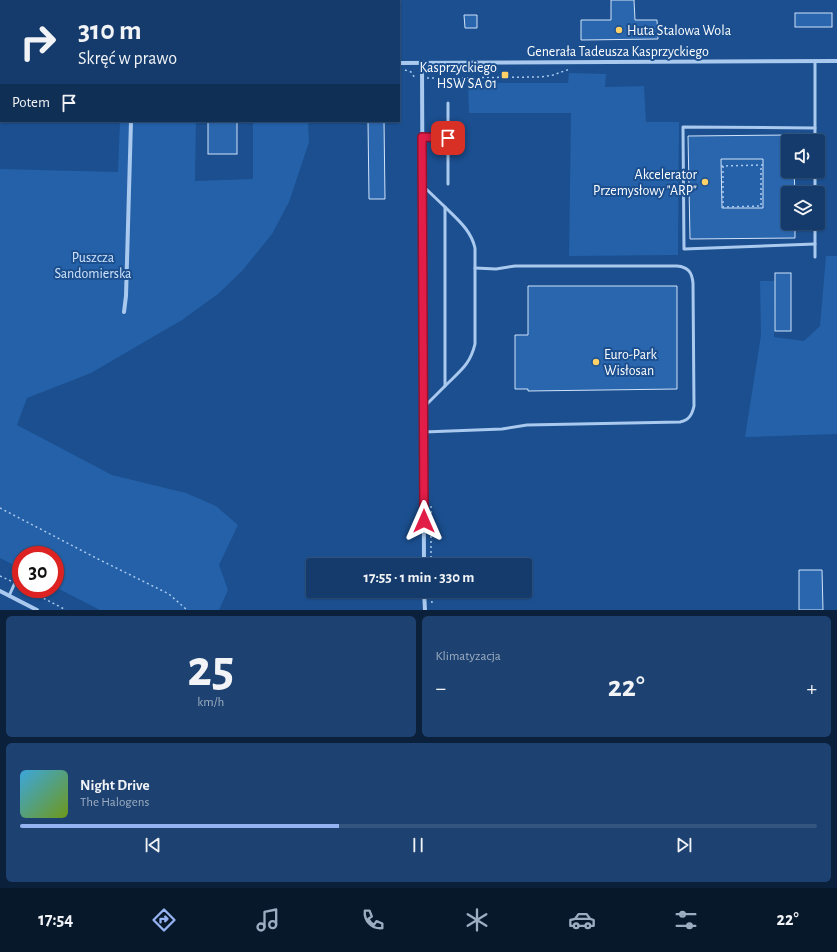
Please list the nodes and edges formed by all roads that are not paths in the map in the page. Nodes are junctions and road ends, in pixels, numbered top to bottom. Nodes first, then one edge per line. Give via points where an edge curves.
1 (815, 61) junction
2 (837, 61) edge
3 (400, 63) edge
4 (422, 63) junction
5 (448, 103) dead end
6 (131, 122) edge
7 (815, 128) junction
8 (815, 134) edge
9 (422, 137) junction
10 (448, 138) junction
11 (448, 184) dead end
12 (423, 186) junction
13 (445, 206) junction
14 (815, 230) edge
15 (815, 244) junction
16 (815, 256) dead end
17 (475, 268) junction
18 (124, 312) dead end
19 (445, 386) junction
20 (424, 407) junction
21 (424, 432) junction
22 (424, 558) edge
23 (12, 589) edge
24 (0, 591) edge
25 (9, 596) junction
26 (424, 598) edge
27 (37, 610) edge
28 (425, 610) edge

1 - 2 street, Generała Tadeusza Kasprzyckiego
1 - 4 street, Generała Tadeusza Kasprzyckiego
1 - 7 lane
3 - 4 street, Generała Tadeusza Kasprzyckiego
4 - 9 street
5 - 10 lane
6 - 18 street
7 - 8 lane
7 - 15 lane via 683,127 684,249
9 - 10 lane
9 - 12 street
10 - 11 lane
12 - 13 lane
12 - 20 street
13 - 17 lane via 473,238
13 - 19 lane
14 - 15 lane
15 - 16 lane
17 - 19 lane via 475,344 472,358
17 - 21 lane via 677,266 689,270 693,283 694,406 690,418 680,422 527,425 502,429
19 - 20 lane
20 - 21 street
21 - 22 street
23 - 25 lane
24 - 25 street
25 - 27 street
26 - 28 street

